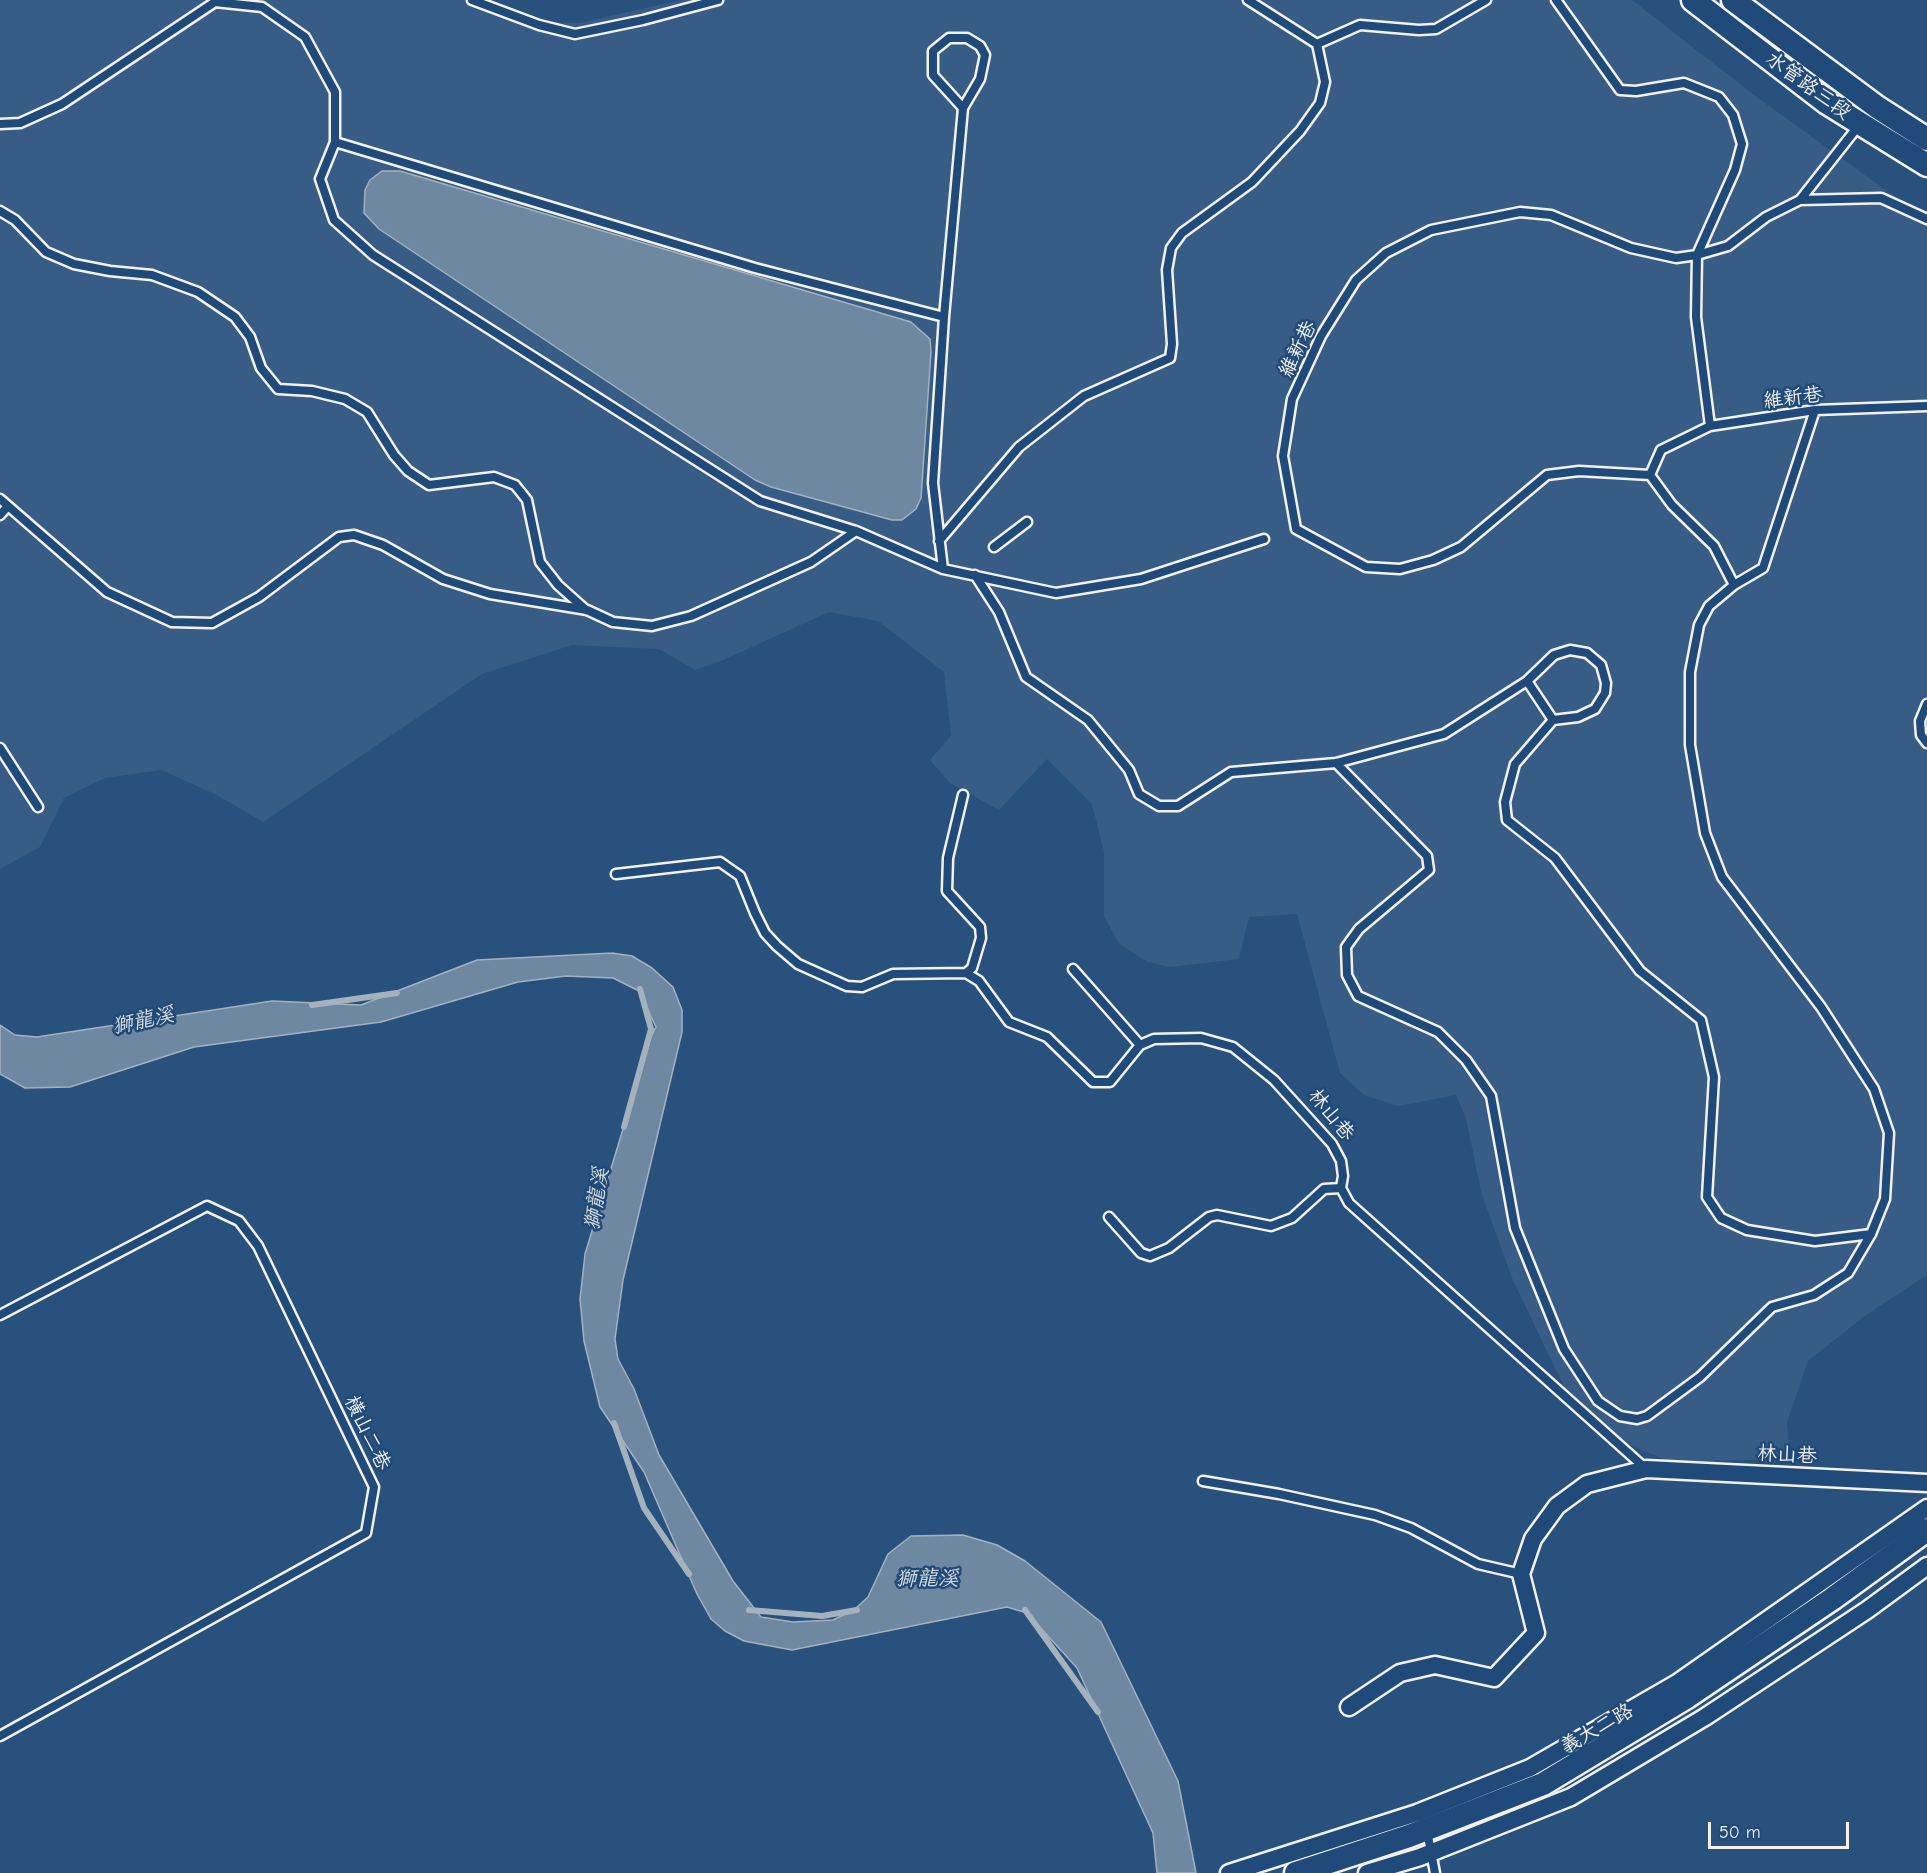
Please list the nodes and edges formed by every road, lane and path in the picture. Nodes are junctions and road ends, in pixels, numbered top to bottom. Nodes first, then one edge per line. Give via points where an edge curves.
1 (472, 0) edge
2 (718, 0) edge
3 (1248, 0) edge
4 (1486, 0) edge
5 (1556, 0) edge
6 (1693, 0) edge
7 (1733, 0) edge
8 (263, 3) edge
9 (1317, 44) junction
10 (963, 108) junction
11 (1860, 123) junction
12 (0, 124) edge
13 (1927, 139) edge
14 (335, 142) junction
15 (1927, 165) edge
16 (1800, 200) junction
17 (0, 211) edge
18 (1927, 219) edge
19 (1697, 255) junction
20 (944, 317) junction
21 (1927, 406) edge
22 (1815, 410) junction
23 (1710, 426) junction
24 (1650, 475) junction
25 (0, 499) edge
26 (8, 506) junction
27 (0, 515) edge
28 (1027, 522) dead end
29 (856, 531) junction
30 (1264, 539) dead end
31 (939, 541) junction
32 (994, 547) dead end
33 (944, 569) junction
34 (975, 575) junction
35 (1734, 585) junction
36 (587, 610) junction
37 (1527, 681) junction
38 (1927, 704) edge
39 (1553, 720) junction
40 (1927, 743) edge
41 (0, 748) edge
42 (1336, 763) junction
43 (963, 795) dead end
44 (38, 807) dead end
45 (616, 874) dead end
46 (1073, 969) dead end
47 (966, 973) junction
48 (1140, 1045) junction
49 (1341, 1188) junction
50 (1109, 1217) dead end
51 (1871, 1234) junction
52 (0, 1315) edge
53 (1646, 1469) junction
54 (1203, 1481) dead end
55 (1927, 1484) edge
56 (1927, 1508) edge
57 (1927, 1530) edge
58 (1927, 1566) edge
59 (1521, 1574) junction
60 (1349, 1707) dead end
61 (0, 1736) edge
62 (1412, 1824) junction
63 (1425, 1855) junction
64 (1229, 1873) edge
65 (1296, 1873) edge
66 (1367, 1873) edge
67 (1435, 1873) edge

1 - 2 lane via 539,26 575,34
3 - 9 lane
4 - 9 lane via 1436,29 1360,25
5 - 19 lane via 1620,90 1684,83 1719,97 1733,115 1742,144 1735,170
6 - 11 street, 水管路三段 via 1827,103
7 - 13 street via 1876,107
8 - 12 lane via 215,2 62,104 20,123
8 - 14 lane via 305,37 335,92
9 - 31 lane via 1325,82 1320,103 1300,131 1252,182 1182,233 1172,248 1167,270 1170,358 1084,396 1018,447
10 - 10 lane via 933,75 933,51 949,38 967,38 980,46 985,55 980,79
10 - 20 lane
11 - 15 street, 水管路三段
11 - 16 lane, 維新巷
14 - 20 lane via 755,268
14 - 29 lane via 320,178 334,220 373,255 760,501
16 - 18 lane, 維新巷 via 1881,198
16 - 19 lane, 維新巷 via 1766,217 1728,246
17 - 36 lane via 15,220 46,252 65,260 110,271 152,275 198,292 235,317 250,337 261,368 278,389 312,391 345,399 367,411 394,455 408,471 429,485 494,477 515,485 530,510 540,562 558,585
19 - 23 lane via 1696,317
19 - 24 lane, 維新巷 via 1676,258 1631,248 1551,215 1520,212 1431,230 1386,253 1356,280 1321,336 1292,399 1283,456 1296,529 1366,567 1400,569 1461,547 1547,475 1579,471
20 - 31 lane via 933,483
21 - 22 lane, 維新巷
22 - 23 lane, 維新巷
22 - 35 lane via 1763,568
23 - 24 lane, 維新巷 via 1661,450
24 - 35 lane via 1672,505 1714,546
25 - 26 lane
26 - 27 lane
26 - 36 lane via 107,592 172,622 212,623 259,597 339,537 354,535 383,545 443,579 501,596
28 - 32 lane
29 - 33 lane
29 - 36 lane via 811,562 691,616 652,626 613,622
30 - 34 lane via 1141,579 1056,593
31 - 33 lane
33 - 34 lane
34 - 42 lane via 999,612 1026,677 1088,720 1129,770 1139,794 1158,806 1178,806 1231,772
35 - 51 lane via 1709,606 1698,625 1690,672 1690,744 1700,809 1722,877 1821,1007 1874,1089 1889,1133 1885,1199
37 - 39 lane
37 - 39 lane via 1561,651 1587,653 1601,665 1605,693 1595,709 1578,717
37 - 42 lane via 1444,734
38 - 40 lane via 1920,721 1921,735
39 - 51 lane via 1515,764 1505,802 1507,820 1555,858 1640,971 1701,1020 1714,1077 1707,1197 1721,1218 1747,1230 1815,1241
41 - 44 lane
42 - 51 lane via 1427,855 1430,870 1359,929 1346,947 1347,975 1358,996 1438,1032 1466,1060 1491,1096 1515,1228 1564,1349 1598,1401 1620,1416 1647,1416 1700,1377 1772,1307 1814,1295 1848,1273
43 - 47 lane via 948,858 947,891 980,927 972,968
45 - 47 lane via 720,862 740,876 765,933 777,946 798,964 847,987 862,987 893,974
46 - 48 lane
47 - 48 lane via 979,981 1009,1022 1047,1037 1093,1082 1110,1082
48 - 49 lane, 林山巷 via 1154,1039 1201,1038 1233,1047 1274,1080 1332,1143 1341,1161
49 - 50 lane via 1324,1189 1292,1218 1271,1226 1217,1215 1209,1217 1168,1248 1150,1256 1141,1253
49 - 53 lane via 1349,1203
52 - 61 lane, 橫山二巷 via 207,1206 239,1221 258,1246 374,1487 366,1533
53 - 55 street, 林山巷
53 - 59 street, 林山巷 via 1587,1484 1557,1506 1533,1539
54 - 59 lane via 1375,1515 1410,1528 1478,1564
56 - 62 street, 義大二路 via 1677,1683 1530,1768
57 - 62 street, 義大二路 via 1687,1697 1543,1784
58 - 63 street via 1705,1717 1570,1797
59 - 60 street via 1536,1633 1494,1678 1435,1665 1400,1673
62 - 63 lane
62 - 64 street, 義大二路
62 - 65 street, 義大二路
63 - 66 street
63 - 67 lane

